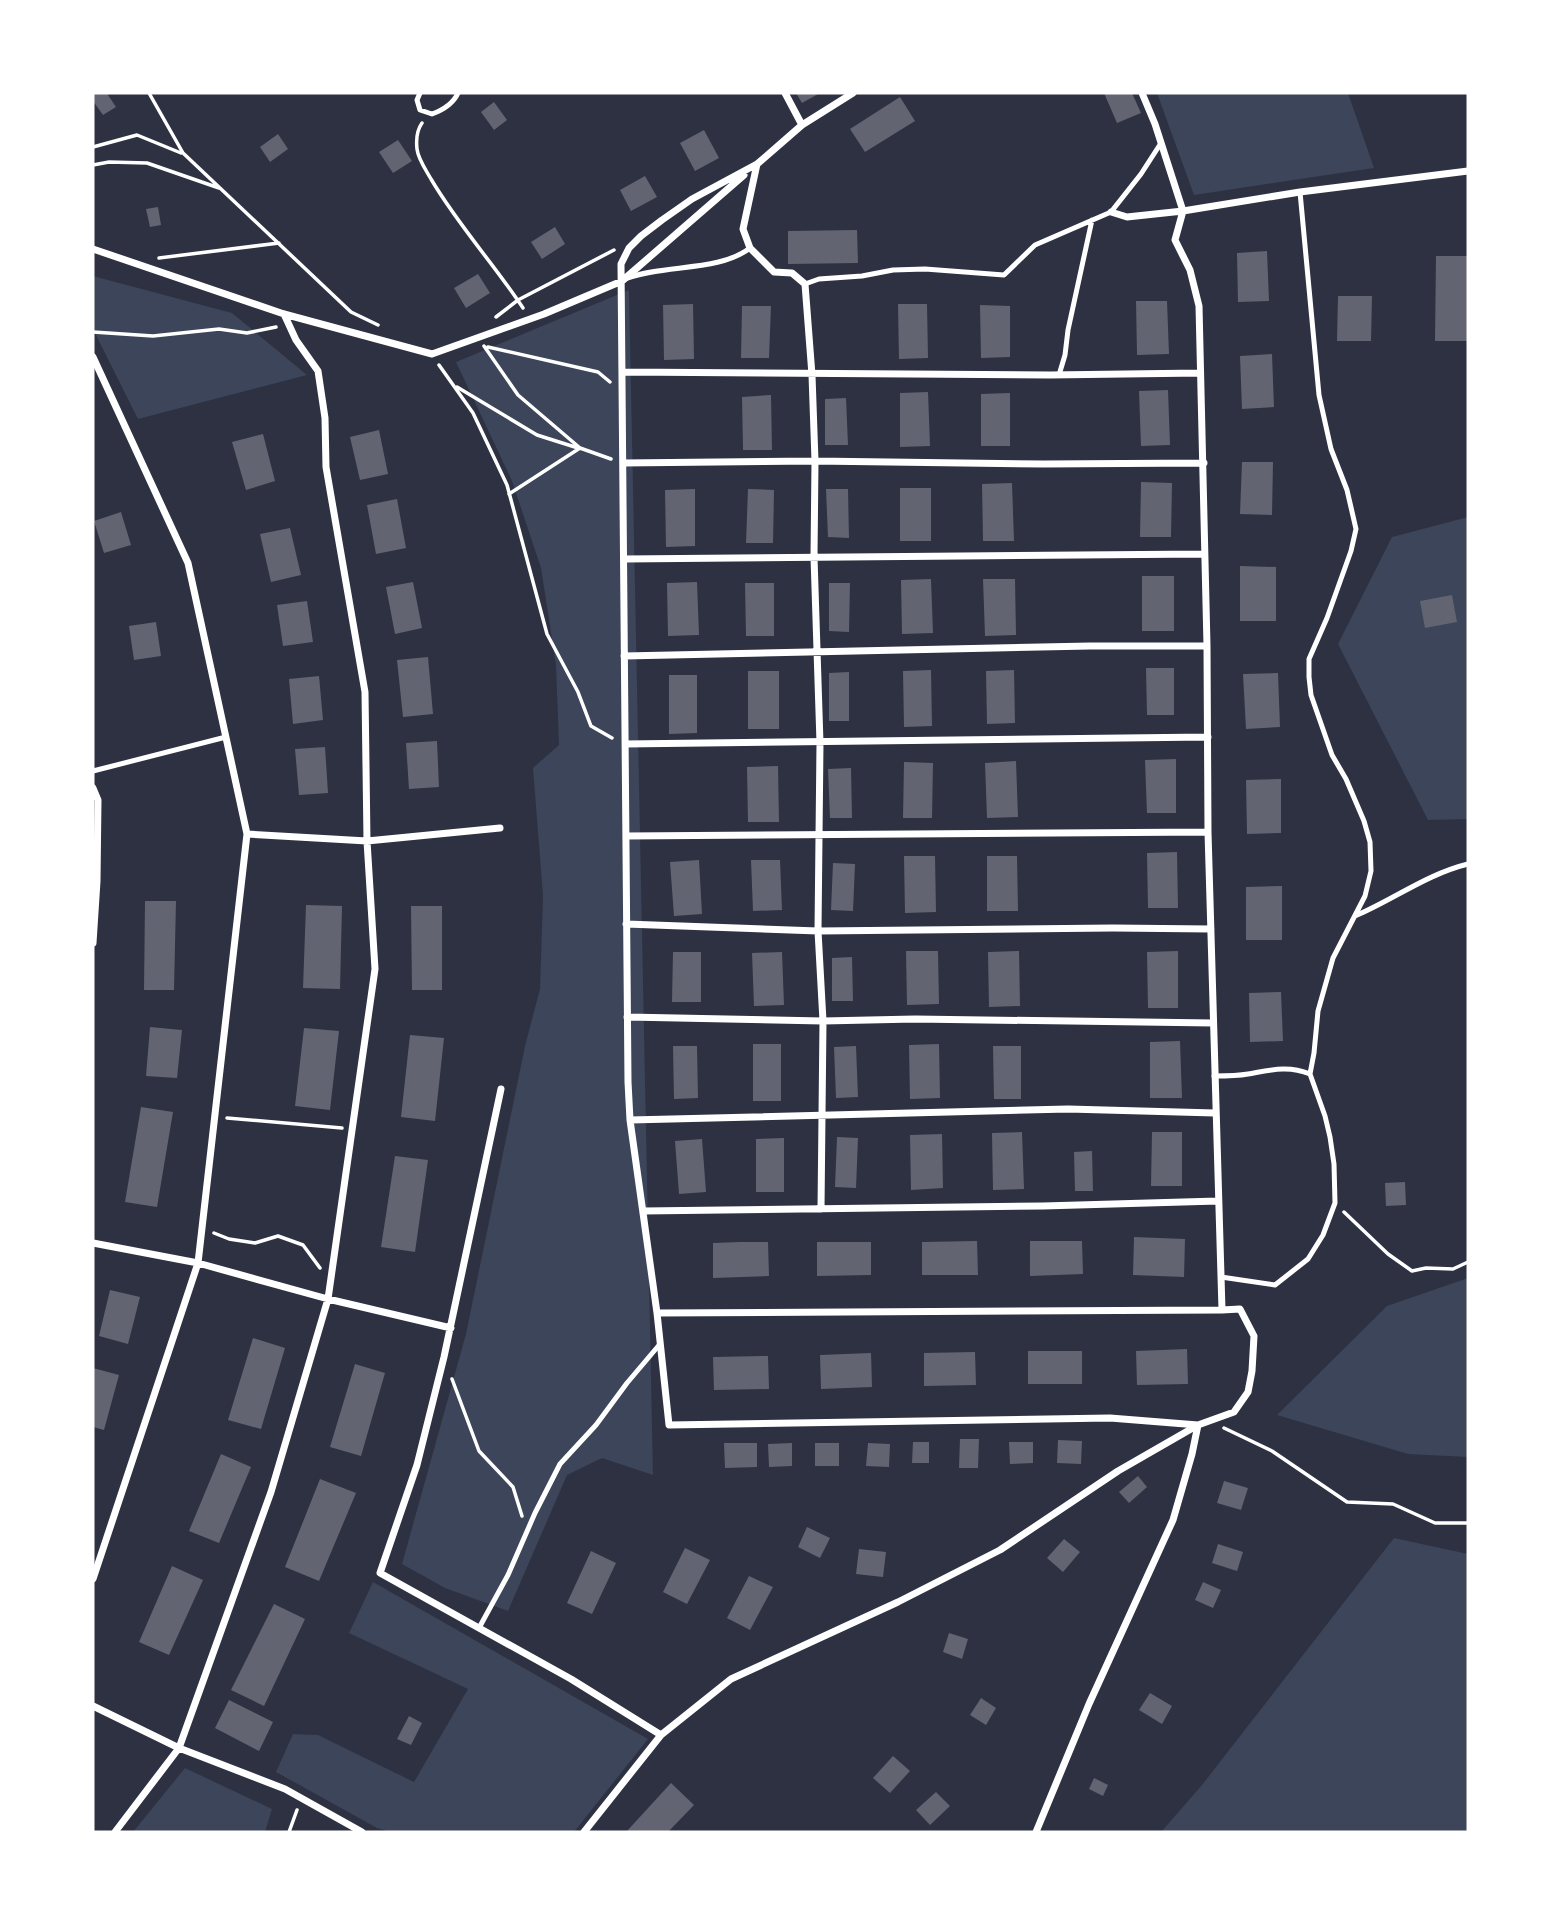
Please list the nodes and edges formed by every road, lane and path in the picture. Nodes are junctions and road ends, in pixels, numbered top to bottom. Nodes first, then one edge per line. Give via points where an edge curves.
1 (149, 93) edge
2 (420, 93) edge
3 (458, 93) edge
4 (785, 93) edge
5 (853, 93) edge
6 (1142, 93) edge
7 (428, 112) junction
8 (802, 125) junction
9 (1161, 143) junction
10 (93, 147) edge
11 (183, 153) junction
12 (757, 164) junction
13 (93, 165) edge
14 (1468, 171) edge
15 (220, 189) junction
16 (1300, 192) junction
17 (1183, 211) junction
18 (1111, 212) junction
19 (1092, 220) junction
20 (279, 243) junction
21 (750, 248) junction
22 (93, 249) edge
23 (617, 249) dead end
24 (157, 259) dead end
25 (622, 281) junction
26 (805, 284) junction
27 (518, 300) junction
28 (284, 314) junction
29 (496, 317) dead end
30 (530, 319) junction
31 (288, 324) junction
32 (386, 330) dead end
33 (93, 331) edge
34 (464, 342) junction
35 (483, 346) junction
36 (432, 354) junction
37 (93, 356) edge
38 (622, 372) junction
39 (1200, 373) junction
40 (812, 375) junction
41 (1059, 375) junction
42 (453, 384) junction
43 (622, 393) junction
44 (580, 448) junction
45 (815, 461) junction
46 (623, 463) junction
47 (1204, 463) junction
48 (509, 494) junction
49 (1204, 554) junction
50 (814, 557) junction
51 (624, 559) junction
52 (1207, 646) junction
53 (817, 651) junction
54 (624, 656) junction
55 (226, 737) junction
56 (1208, 737) junction
57 (820, 743) junction
58 (625, 744) junction
59 (93, 771) edge
60 (93, 788) edge
61 (500, 828) dead end
62 (1208, 832) junction
63 (247, 834) junction
64 (626, 836) junction
65 (818, 836) junction
66 (367, 841) junction
67 (1468, 864) edge
68 (1355, 916) junction
69 (626, 924) junction
70 (1211, 929) junction
71 (818, 931) junction
72 (93, 943) edge
73 (627, 1017) junction
74 (823, 1021) junction
75 (1213, 1023) junction
76 (1310, 1074) junction
77 (1214, 1076) junction
78 (501, 1089) dead end
79 (1215, 1113) junction
80 (823, 1115) junction
81 (215, 1117) junction
82 (630, 1119) junction
83 (352, 1129) junction
84 (1218, 1201) junction
85 (1335, 1203) junction
86 (821, 1209) junction
87 (643, 1211) junction
88 (202, 1229) junction
89 (93, 1243) edge
90 (1468, 1262) edge
91 (198, 1263) junction
92 (1221, 1277) junction
93 (330, 1284) junction
94 (328, 1299) junction
95 (1222, 1310) junction
96 (657, 1313) junction
97 (451, 1328) junction
98 (660, 1344) junction
99 (444, 1357) junction
100 (1198, 1425) junction
101 (1225, 1429) dead end
102 (1468, 1522) edge
103 (527, 1532) junction
104 (93, 1579) edge
105 (479, 1628) junction
106 (93, 1706) edge
107 (661, 1735) junction
108 (179, 1748) junction
109 (301, 1798) junction
110 (115, 1832) edge
111 (289, 1832) edge
112 (362, 1832) edge
113 (584, 1832) edge
114 (1036, 1832) edge

1 - 11 path
2 - 7 lane via 420,110
3 - 7 lane via 443,110
4 - 8 street
5 - 8 street
6 - 9 street
7 - 27 path via 418,129 417,151 443,198
8 - 12 street
9 - 17 street
9 - 18 lane
10 - 11 path via 137,135
11 - 15 path
12 - 21 street via 743,229
12 - 25 street
12 - 25 street via 692,199 641,236 621,264
13 - 15 path via 147,163
14 - 16 street
15 - 20 path
16 - 17 street
16 - 68 lane via 1319,395 1356,529 1309,659 1311,695 1370,842 1371,871
17 - 18 street via 1127,217
17 - 39 street via 1175,240 1190,270 1199,306
18 - 19 lane
19 - 26 lane via 1035,245 1004,275 925,269
19 - 41 lane
20 - 24 path
20 - 32 path via 351,312
21 - 25 lane via 718,262 653,271
21 - 26 street via 774,272 792,274
22 - 28 street
23 - 27 path
25 - 30 street
25 - 38 street
26 - 40 street
27 - 29 path
27 - 30 path
28 - 31 street
28 - 36 street
30 - 34 street
31 - 33 path via 247,333 219,329 153,336
31 - 66 street via 318,371 326,467 365,692
34 - 35 path
34 - 36 street
35 - 43 path via 598,372
35 - 44 path via 518,395
36 - 42 path
37 - 55 street via 188,563
38 - 40 street
38 - 43 street
39 - 41 street
39 - 47 street
40 - 41 street
40 - 45 street
42 - 44 path via 537,435
42 - 48 path via 473,413
43 - 46 street
44 - 46 path
44 - 48 path
45 - 46 street
45 - 47 street
45 - 50 street
46 - 51 street
47 - 49 street
48 - 58 path via 548,634 591,726
49 - 50 street
49 - 52 street
50 - 51 street
50 - 53 street
51 - 54 street
52 - 53 street
52 - 56 street
53 - 54 street
53 - 57 street
54 - 58 street
55 - 59 lane
55 - 63 street
56 - 57 street
56 - 62 street
57 - 58 street
57 - 65 street
58 - 64 street
60 - 72 street via 99,800
61 - 66 street
62 - 65 street
62 - 70 street
63 - 66 street
63 - 81 street
64 - 65 street
64 - 69 street
65 - 71 street
66 - 83 street via 375,969
67 - 68 lane via 1438,873
68 - 76 lane via 1329,971 1318,1011
69 - 71 street
69 - 73 street
70 - 71 street
70 - 75 street
71 - 74 street
73 - 74 street
73 - 82 street
74 - 75 street
74 - 80 street
75 - 77 street
76 - 77 lane via 1296,1068
76 - 85 lane via 1330,1137
77 - 79 street
78 - 97 street
79 - 80 street via 1068,1110
79 - 84 street
80 - 82 street
80 - 86 street
81 - 83 path
81 - 88 street
82 - 87 street
83 - 93 street
84 - 86 street
84 - 92 street
85 - 90 path via 1412,1271 1453,1269
85 - 92 lane via 1308,1259 1275,1285
86 - 87 street
87 - 96 street
88 - 91 street
88 - 93 path via 229,1239 255,1243 278,1236 303,1245
89 - 91 street
91 - 94 street
91 - 104 street
92 - 95 street
93 - 94 street
94 - 97 street
94 - 108 street via 271,1492
95 - 96 street
95 - 100 street via 1240,1309 1254,1336 1248,1392 1234,1412
96 - 98 street
97 - 99 street
98 - 100 street via 669,1425 1110,1418
98 - 103 lane via 560,1464
99 - 103 path via 479,1451 513,1487
99 - 105 street via 417,1465 380,1573
100 - 107 street via 1118,1471 1000,1550 731,1679
100 - 114 street via 1174,1520
101 - 102 path via 1272,1451 1347,1502 1393,1504 1435,1523
103 - 105 lane
105 - 107 street
106 - 108 street
107 - 113 street
108 - 109 street
108 - 110 street
109 - 111 path
109 - 112 street

